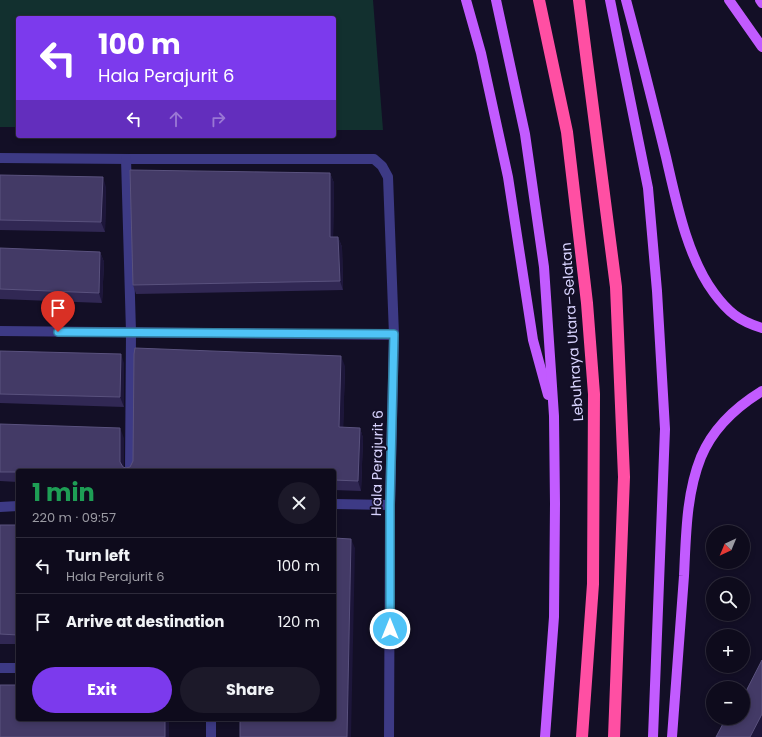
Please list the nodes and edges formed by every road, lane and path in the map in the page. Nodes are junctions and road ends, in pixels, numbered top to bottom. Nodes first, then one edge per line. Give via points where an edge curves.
1 (466, 0) edge
2 (496, 0) edge
3 (539, 0) edge
4 (579, 0) edge
5 (610, 0) edge
6 (626, 0) edge
7 (729, 0) edge
8 (760, 0) edge
9 (762, 3) edge
10 (762, 47) edge
11 (0, 158) edge
12 (126, 159) junction
13 (762, 328) edge
14 (0, 331) edge
15 (131, 332) junction
16 (394, 334) junction
17 (762, 391) edge
18 (554, 416) junction
19 (130, 469) edge
20 (336, 504) edge
21 (390, 505) junction
22 (16, 506) edge
23 (0, 507) edge
24 (0, 668) edge
25 (16, 668) edge
26 (211, 721) edge
27 (211, 737) edge
28 (389, 737) edge
29 (545, 737) edge
30 (582, 737) edge
31 (614, 737) edge
32 (653, 737) edge
33 (672, 737) edge

1 - 18 main road via 481,53 508,177 533,340
2 - 18 main road via 528,149 544,267
3 - 30 highway, Lebuhraya Utara–Selatan via 567,132 587,303 594,394 593,584
4 - 31 highway via 616,287 624,477
5 - 32 main road via 648,188 665,429
6 - 13 main road via 674,189 696,263 713,292 729,312
7 - 10 main road
8 - 9 main road
11 - 12 street
12 - 15 street
12 - 16 street, Hala Perajurit 6 via 374,159 382,166 388,177
14 - 15 street
15 - 16 street
15 - 19 street
16 - 21 street, Hala Perajurit 6
17 - 33 main road via 725,420 702,455 693,478 687,521
18 - 29 main road via 554,617
20 - 21 street
21 - 28 street, Hala Perajurit 6
22 - 23 street
24 - 25 street
26 - 27 street

